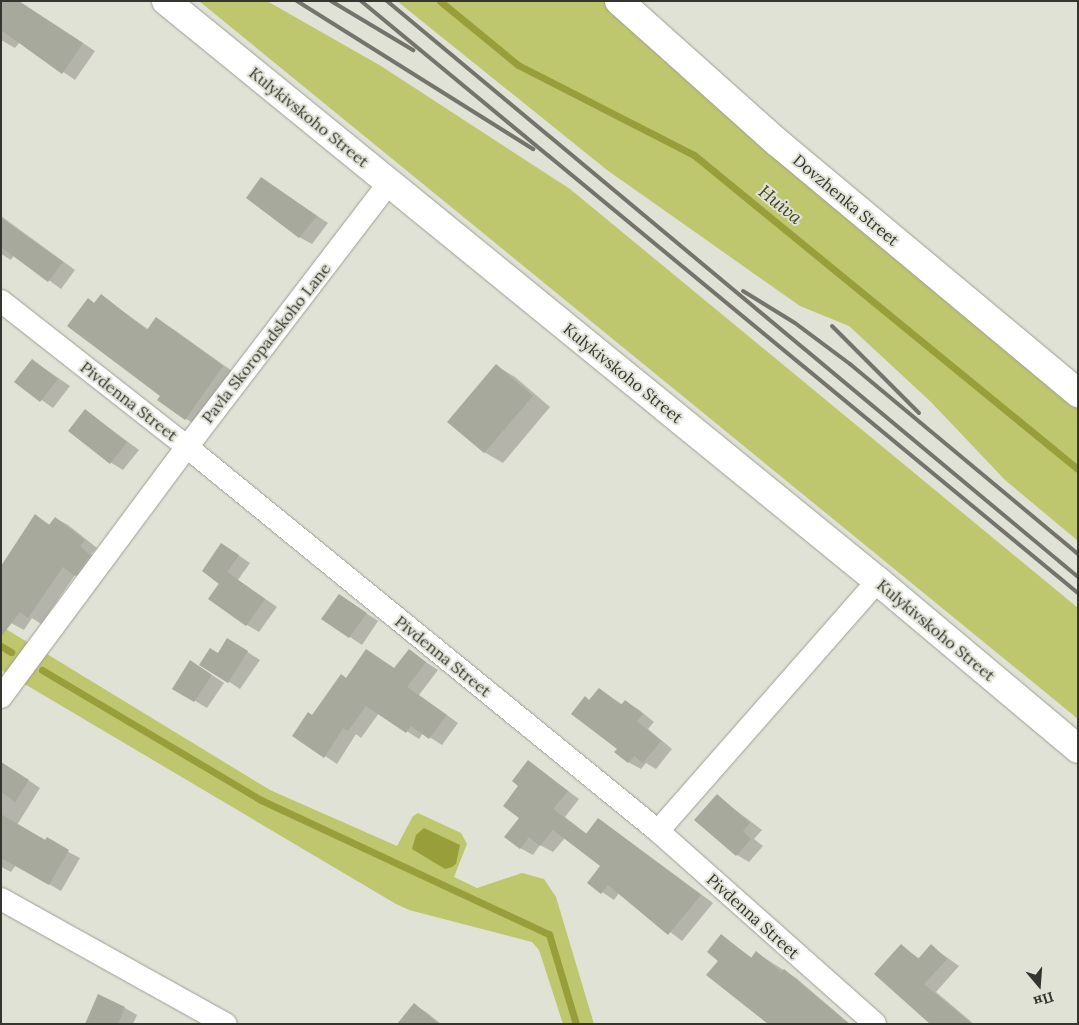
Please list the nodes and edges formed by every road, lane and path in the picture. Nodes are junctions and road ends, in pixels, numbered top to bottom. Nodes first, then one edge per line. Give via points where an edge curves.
1 (166, 1) edge
2 (618, 1) edge
3 (389, 183) junction
4 (1, 301) edge
5 (1078, 393) edge
6 (186, 447) junction
7 (878, 581) junction
8 (8, 674) edge
9 (1, 697) edge
10 (1078, 749) edge
11 (658, 832) junction
12 (1, 899) edge
13 (226, 1024) edge
14 (875, 1024) edge

1 - 3 street, Kulykivskoho Street
2 - 5 street, Dovzhenka Street via 778,143
3 - 6 street, Pavla Skoropadskoho Lane
3 - 7 street, Kulykivskoho Street
4 - 6 street, Pivdenna Street
6 - 8 street, Pavla Skoropadskoho Lane
6 - 11 street, Pivdenna Street
7 - 10 street, Kulykivskoho Street
7 - 11 street
8 - 9 street, Pavla Skoropadskoho Lane
11 - 14 street, Pivdenna Street
12 - 13 street

